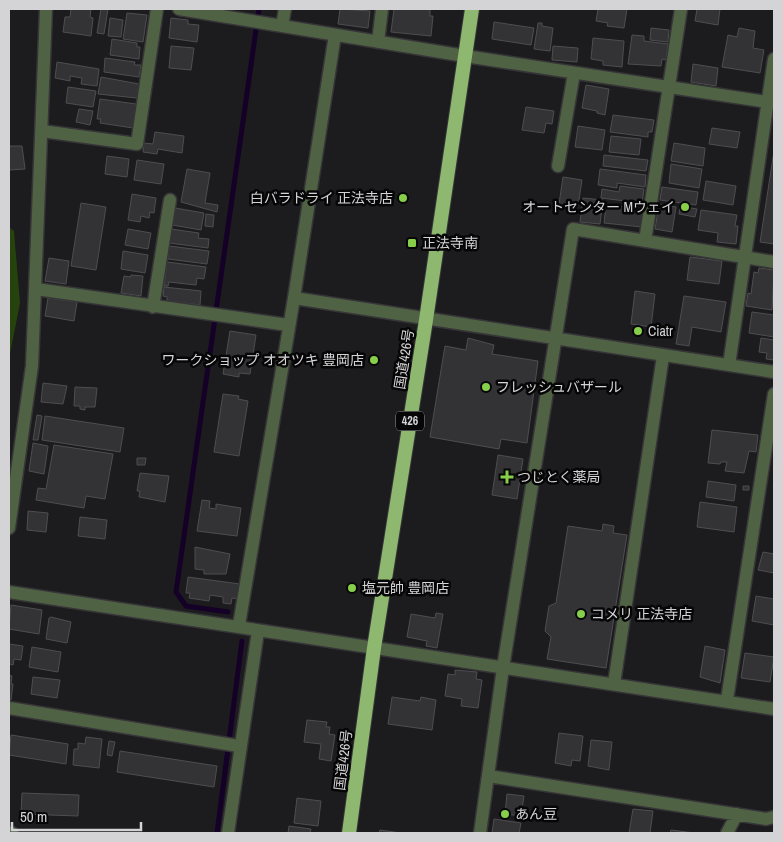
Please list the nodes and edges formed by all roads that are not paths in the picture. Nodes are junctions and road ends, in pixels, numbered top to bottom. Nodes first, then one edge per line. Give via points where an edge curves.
1 (46, 9) edge
2 (157, 9) edge
3 (179, 9) edge
4 (285, 9) edge
5 (382, 9) edge
6 (472, 9) edge
7 (681, 9) edge
8 (282, 26) junction
9 (335, 35) junction
10 (378, 42) junction
11 (465, 56) junction
12 (774, 60) edge
13 (574, 73) junction
14 (669, 87) junction
15 (771, 102) edge
16 (42, 131) junction
17 (558, 166) dead end
18 (170, 200) dead end
19 (645, 241) junction
20 (744, 258) junction
21 (774, 262) edge
22 (36, 289) junction
23 (294, 298) junction
24 (153, 307) junction
25 (426, 320) junction
26 (288, 325) junction
27 (556, 339) junction
28 (663, 356) junction
29 (729, 365) junction
30 (774, 372) edge
31 (774, 394) edge
32 (9, 528) edge
33 (9, 592) edge
34 (239, 626) junction
35 (258, 631) junction
36 (374, 648) junction
37 (503, 668) junction
38 (614, 684) junction
39 (727, 700) junction
40 (9, 708) edge
41 (774, 709) edge
42 (239, 746) junction
43 (488, 776) junction
44 (737, 814) junction
45 (774, 817) edge
46 (9, 833) edge
47 (12, 833) edge
48 (228, 833) edge
49 (349, 833) edge
50 (480, 833) edge
51 (727, 833) edge

1 - 16 street
2 - 16 street via 137,144
3 - 8 street
4 - 8 street
5 - 10 street
6 - 11 highway, 国道426号 / 426
7 - 14 street
8 - 9 street
9 - 10 street
9 - 23 street
10 - 11 street
11 - 13 street
11 - 25 highway, 国道426号 / 426
12 - 15 street
13 - 14 street
13 - 17 street
14 - 15 street
14 - 19 street
15 - 20 street
16 - 22 street
18 - 24 street
19 - 20 street
19 - 27 street via 573,230
20 - 21 street
20 - 29 street
22 - 24 street
22 - 32 street via 30,391
23 - 25 street
23 - 26 street
24 - 26 street
25 - 27 street
25 - 36 highway, 国道426号 / 426
26 - 34 street
27 - 28 street
27 - 37 street
28 - 29 street
28 - 38 street
29 - 30 street
31 - 39 street
33 - 34 street
34 - 35 street
35 - 36 street
35 - 42 street
36 - 37 street
36 - 49 highway, 国道426号 / 426
37 - 38 street
37 - 43 street
38 - 39 street
39 - 41 street
40 - 42 street
42 - 48 street
43 - 44 street
43 - 50 street
44 - 45 street via 766,819
44 - 51 street
46 - 47 street

